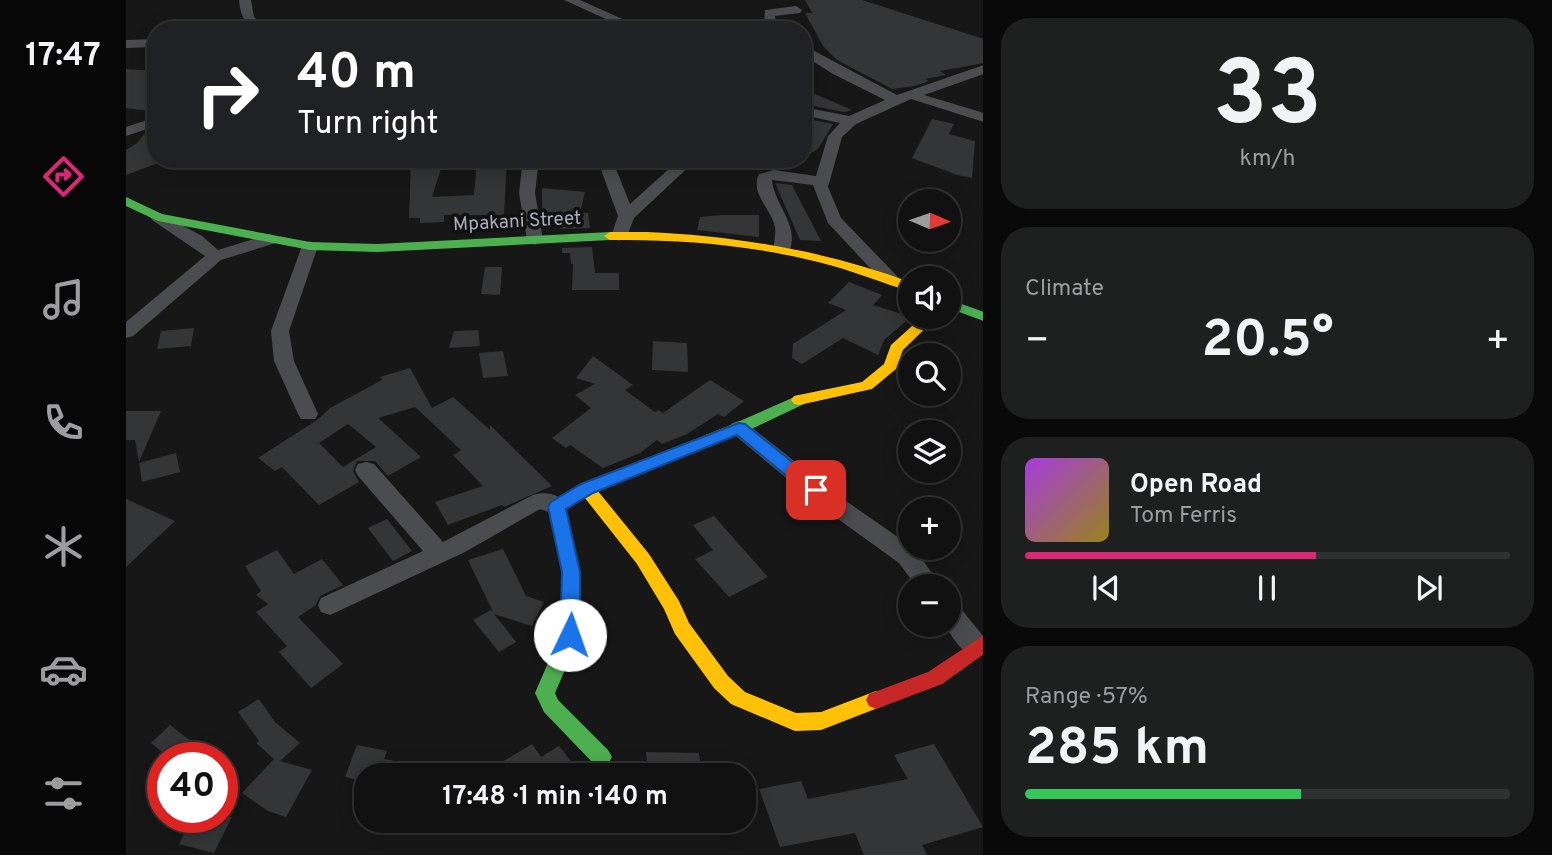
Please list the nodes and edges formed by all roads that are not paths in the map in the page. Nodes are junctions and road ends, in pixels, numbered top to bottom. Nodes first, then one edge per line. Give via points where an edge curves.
1 (245, 0) edge
2 (570, 0) edge
3 (796, 10) dead end
4 (250, 21) edge
5 (620, 21) edge
6 (770, 21) edge
7 (147, 43) edge
8 (126, 44) edge
9 (812, 55) edge
10 (983, 69) edge
11 (915, 96) junction
12 (896, 100) junction
13 (812, 113) edge
14 (983, 118) edge
15 (850, 121) junction
16 (147, 124) edge
17 (126, 132) edge
18 (530, 168) edge
19 (607, 168) edge
20 (679, 168) edge
21 (822, 181) junction
22 (126, 201) edge
23 (626, 216) junction
24 (158, 217) junction
25 (620, 236) junction
26 (270, 239) junction
27 (535, 240) junction
28 (310, 246) junction
29 (782, 250) junction
30 (215, 256) junction
31 (890, 279) junction
32 (898, 282) edge
33 (961, 308) edge
34 (983, 317) edge
35 (917, 329) edge
36 (126, 332) edge
37 (308, 414) dead end
38 (739, 428) junction
39 (366, 470) dead end
40 (587, 489) junction
41 (557, 507) junction
42 (440, 554) junction
43 (920, 574) edge
44 (330, 606) dead end
45 (961, 625) edge
46 (979, 645) edge
47 (601, 757) dead end

1 - 4 street
2 - 5 street
3 - 6 street via 769,13
7 - 8 street
9 - 12 street
10 - 11 street
11 - 12 street
11 - 14 street
12 - 15 street
13 - 15 street
15 - 21 street via 835,136
16 - 17 street
18 - 27 street via 527,193
19 - 23 street
20 - 23 street
21 - 29 street via 764,177 765,191 783,226
21 - 31 street via 820,187 834,220
22 - 24 street, Mpakani Street
23 - 25 street
24 - 26 street, Mpakani Street
24 - 30 street
25 - 27 street, Mpakani Street
25 - 29 street, Mpakani Street via 711,240
26 - 28 street, Mpakani Street
26 - 30 street
27 - 28 street, Mpakani Street via 377,248
28 - 37 street via 280,331 284,361
29 - 31 street, Mpakani Street
30 - 36 street
31 - 32 street, Mpakani Street
33 - 34 street
35 - 38 street via 896,348 891,366 867,386 807,396
38 - 40 street
38 - 43 street via 907,556
39 - 42 street
40 - 41 street
40 - 46 street via 643,559 682,628 721,682 738,698 795,722 821,721 935,678
41 - 42 street via 544,500 533,503
41 - 47 street via 571,572 570,635 545,693 551,706
42 - 44 street
45 - 46 street

